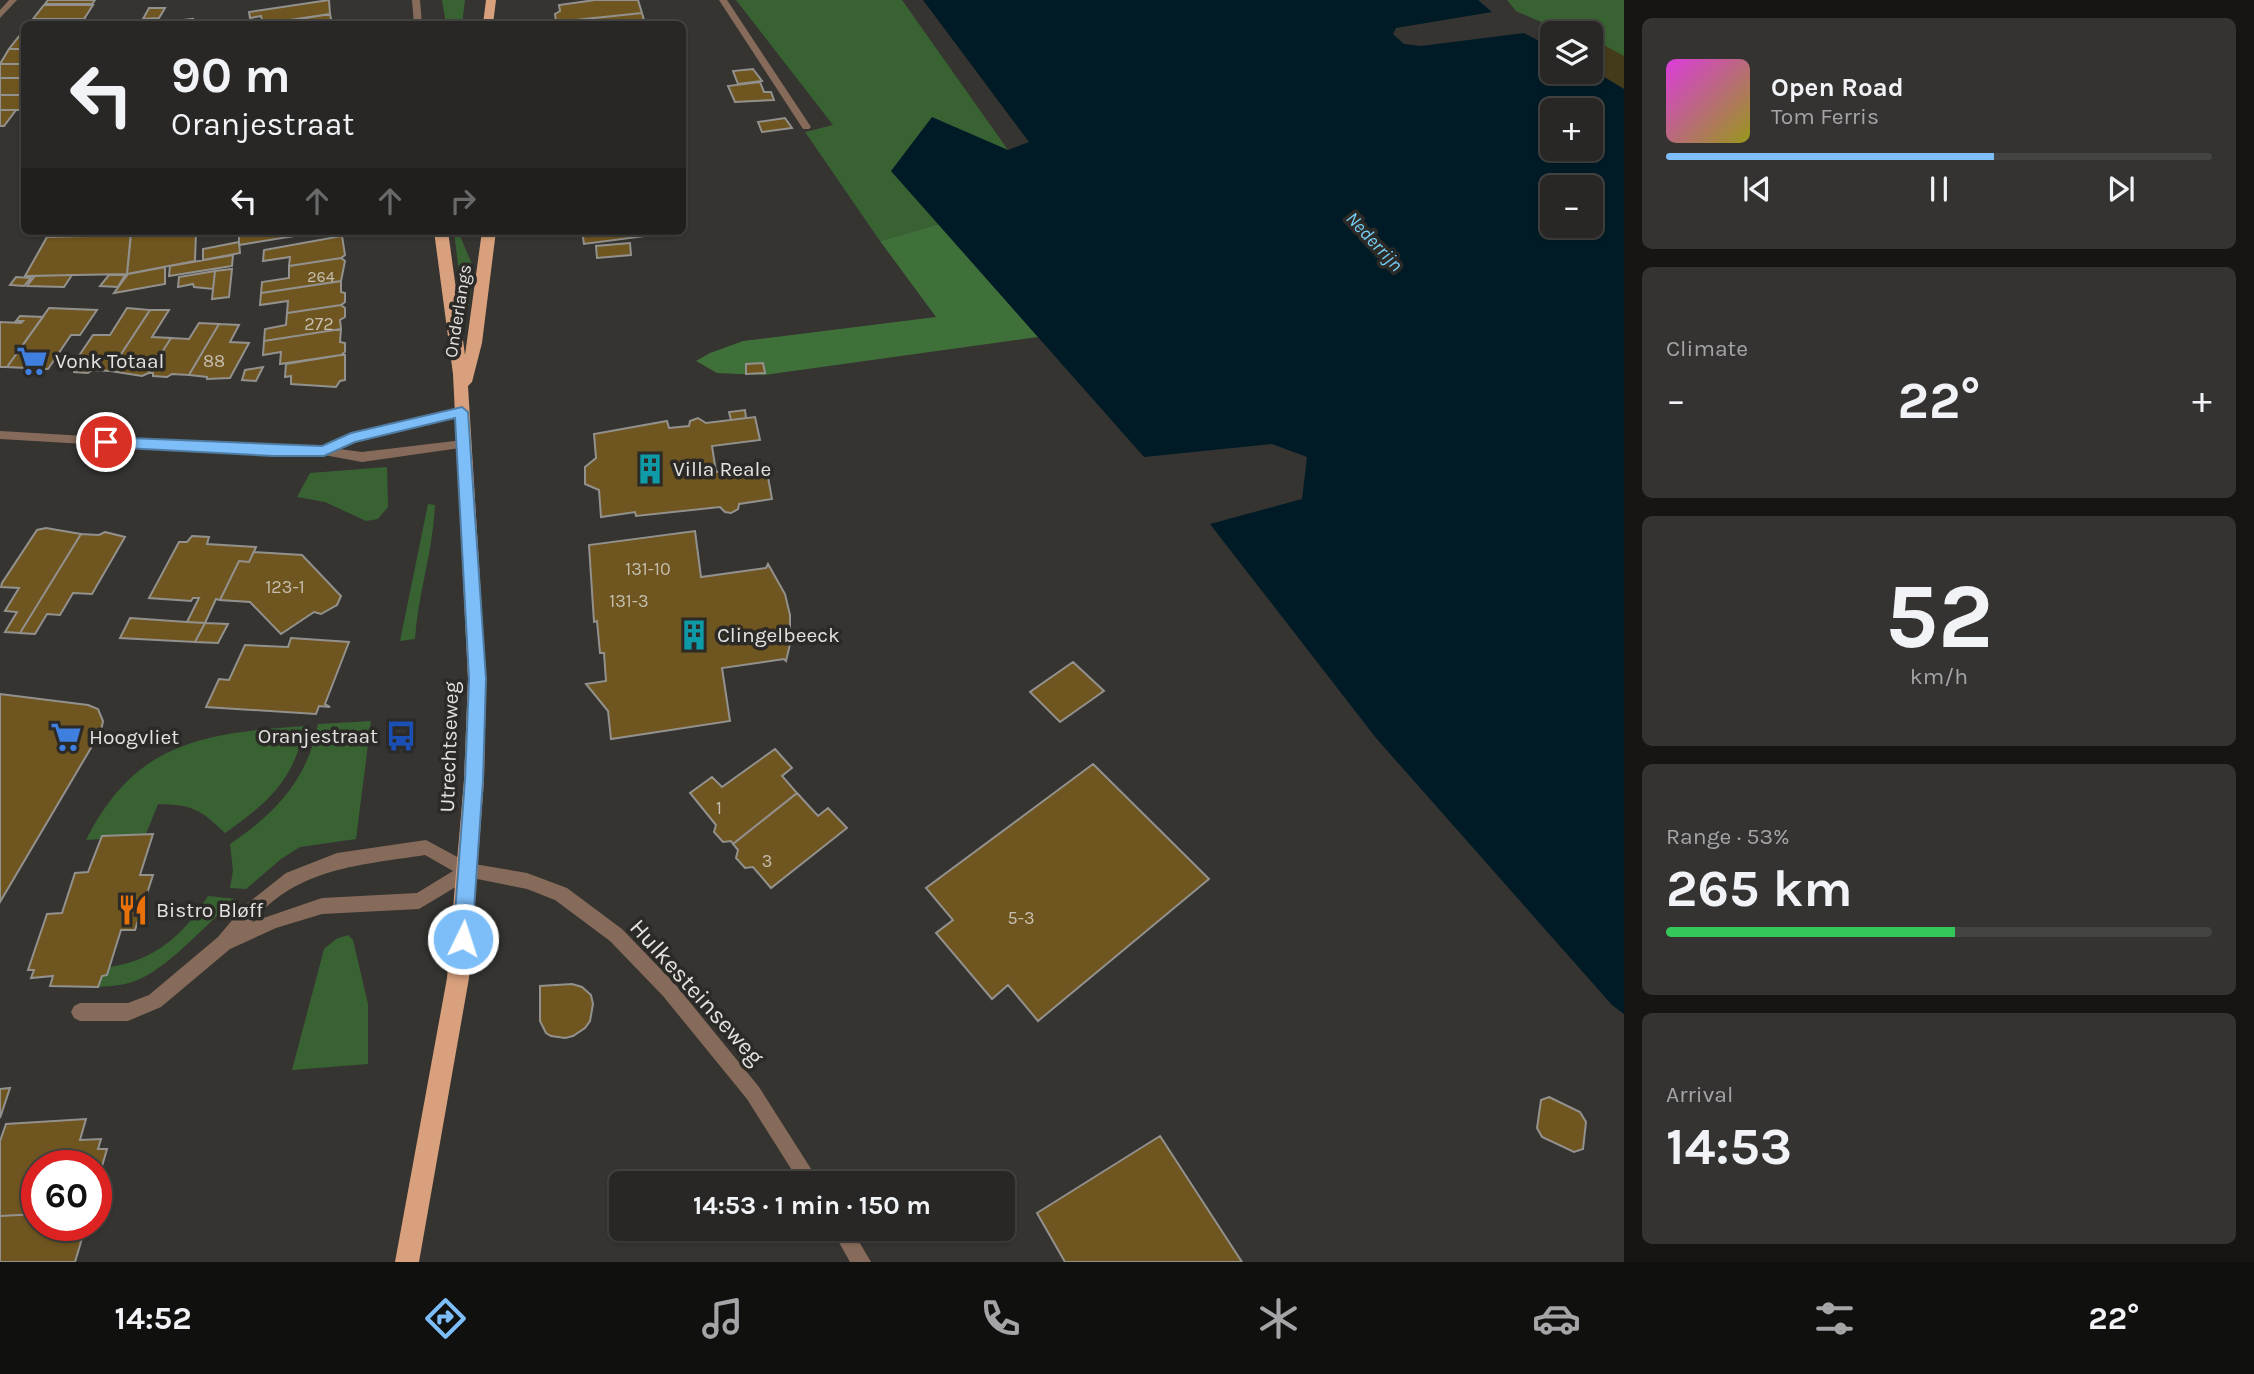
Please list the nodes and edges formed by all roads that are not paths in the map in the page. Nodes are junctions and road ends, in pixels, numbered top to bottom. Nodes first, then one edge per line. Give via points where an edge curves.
1 (416, 0) edge
2 (491, 0) edge
3 (723, 0) edge
4 (8, 2) edge
5 (0, 15) edge
6 (418, 21) edge
7 (488, 21) edge
8 (806, 127) dead end
9 (441, 235) edge
10 (488, 235) edge
11 (461, 395) junction
12 (462, 412) junction
13 (0, 435) edge
14 (463, 444) junction
15 (324, 451) junction
16 (468, 871) junction
17 (224, 943) junction
18 (80, 1012) dead end
19 (803, 1171) edge
20 (848, 1241) edge
21 (407, 1262) edge
22 (862, 1262) edge

1 - 6 street
2 - 7 main road
3 - 8 street
4 - 5 street
9 - 11 main road, Utrechtseweg
10 - 11 main road, Onderlangs via 475,343
11 - 12 main road, Utrechtseweg
12 - 14 main road, Utrechtseweg
12 - 15 street via 351,438
13 - 15 street
14 - 15 street via 362,457
14 - 16 main road, Utrechtseweg via 477,679
16 - 17 street via 419,901 322,906 274,920
16 - 17 street via 426,847 337,860 292,878 250,912
16 - 19 street, Hulkesteinseweg via 527,881 561,894 616,935 669,990 753,1093
16 - 21 main road, Utrechtseweg via 458,978
17 - 18 street via 155,1001 128,1012
20 - 22 street

